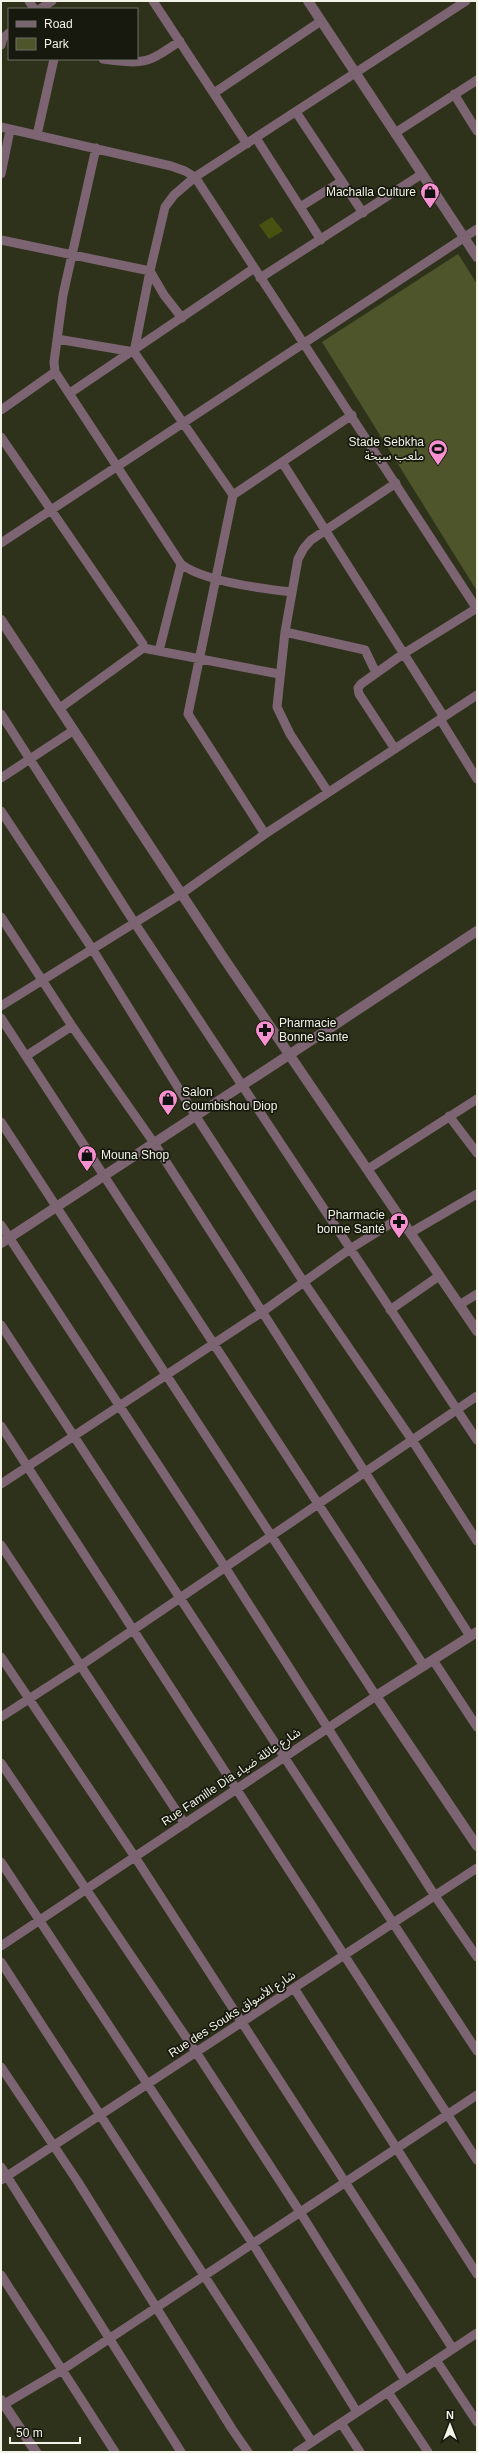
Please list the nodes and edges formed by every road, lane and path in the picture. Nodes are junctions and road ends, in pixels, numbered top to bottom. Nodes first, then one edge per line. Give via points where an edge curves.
1 (52, 1) edge
2 (153, 1) edge
3 (308, 1) edge
4 (466, 1) edge
5 (42, 8) edge
6 (321, 21) junction
7 (180, 42) junction
8 (54, 60) edge
9 (117, 60) edge
10 (356, 73) junction
11 (476, 83) edge
12 (214, 93) junction
13 (454, 94) junction
14 (296, 112) junction
15 (6, 128) edge
16 (477, 131) edge
17 (395, 133) junction
18 (37, 135) junction
19 (256, 138) junction
20 (248, 144) junction
21 (96, 148) junction
22 (1, 174) edge
23 (422, 174) junction
24 (195, 177) junction
25 (342, 181) junction
26 (300, 207) junction
27 (362, 213) junction
28 (477, 229) edge
29 (464, 237) junction
30 (1, 240) edge
31 (321, 240) junction
32 (72, 255) junction
33 (477, 257) edge
34 (253, 269) junction
35 (150, 271) junction
36 (260, 278) junction
37 (182, 318) junction
38 (57, 339) junction
39 (304, 343) junction
40 (134, 352) junction
41 (56, 372) junction
42 (70, 393) junction
43 (1, 410) edge
44 (352, 415) junction
45 (182, 423) junction
46 (1, 437) edge
47 (282, 462) junction
48 (119, 466) junction
49 (396, 483) junction
50 (234, 495) junction
51 (51, 510) junction
52 (326, 531) junction
53 (1, 543) edge
54 (181, 564) junction
55 (216, 578) junction
56 (292, 592) junction
57 (477, 608) edge
58 (1, 620) edge
59 (285, 632) junction
60 (143, 648) junction
61 (159, 651) junction
62 (403, 654) junction
63 (198, 658) junction
64 (376, 673) junction
65 (279, 674) junction
66 (477, 695) edge
67 (60, 708) junction
68 (1, 714) edge
69 (442, 718) junction
70 (74, 730) junction
71 (395, 749) junction
72 (30, 759) junction
73 (1, 778) edge
74 (477, 778) edge
75 (328, 792) junction
76 (1, 811) edge
77 (265, 834) junction
78 (181, 894) junction
79 (1, 917) edge
80 (134, 922) junction
81 (477, 931) edge
82 (93, 950) junction
83 (43, 981) junction
84 (1, 1006) edge
85 (1, 1018) edge
86 (72, 1026) junction
87 (291, 1055) junction
88 (26, 1056) junction
89 (243, 1087) junction
90 (477, 1099) edge
91 (195, 1115) junction
92 (449, 1116) junction
93 (1, 1122) edge
94 (154, 1143) junction
95 (477, 1153) edge
96 (368, 1169) junction
97 (104, 1176) junction
98 (477, 1194) edge
99 (57, 1207) junction
100 (401, 1217) junction
101 (1, 1225) edge
102 (410, 1233) junction
103 (5, 1240) edge
104 (350, 1249) junction
105 (439, 1276) junction
106 (303, 1281) junction
107 (477, 1294) edge
108 (459, 1305) junction
109 (390, 1310) junction
110 (262, 1312) junction
111 (1, 1325) edge
112 (477, 1331) edge
113 (215, 1343) junction
114 (166, 1375) junction
115 (477, 1396) edge
116 (119, 1406) junction
117 (457, 1410) junction
118 (1, 1426) edge
119 (74, 1436) junction
120 (412, 1440) junction
121 (477, 1440) edge
122 (27, 1466) junction
123 (365, 1472) junction
124 (1, 1484) edge
125 (319, 1504) junction
126 (272, 1536) junction
127 (477, 1541) edge
128 (1, 1545) edge
129 (225, 1567) junction
130 (180, 1598) junction
131 (133, 1630) junction
132 (473, 1634) edge
133 (1, 1656) edge
134 (433, 1660) junction
135 (80, 1666) junction
136 (424, 1666) junction
137 (376, 1696) junction
138 (29, 1699) junction
139 (1, 1717) edge
140 (477, 1727) edge
141 (327, 1729) junction
142 (284, 1757) junction
143 (1, 1763) edge
144 (236, 1789) junction
145 (185, 1824) junction
146 (477, 1846) edge
147 (135, 1857) junction
148 (1, 1862) edge
149 (477, 1868) edge
150 (85, 1890) junction
151 (435, 1896) junction
152 (40, 1920) junction
153 (393, 1923) junction
154 (1, 1946) edge
155 (344, 1955) junction
156 (477, 1957) edge
157 (1, 1962) edge
158 (294, 1988) junction
159 (242, 2022) junction
160 (477, 2051) edge
161 (196, 2052) junction
162 (1, 2067) edge
163 (148, 2084) junction
164 (477, 2095) edge
165 (448, 2114) junction
166 (101, 2115) junction
167 (53, 2145) junction
168 (396, 2148) junction
169 (477, 2160) edge
170 (1, 2167) edge
171 (4, 2178) edge
172 (345, 2182) junction
173 (300, 2212) junction
174 (253, 2244) junction
175 (477, 2274) edge
176 (1, 2275) edge
177 (206, 2275) junction
178 (157, 2308) junction
179 (477, 2333) edge
180 (110, 2338) junction
181 (453, 2349) junction
182 (436, 2360) junction
183 (62, 2370) junction
184 (406, 2380) junction
185 (388, 2392) junction
186 (2, 2403) edge
187 (357, 2412) junction
188 (477, 2422) edge
189 (341, 2423) junction
190 (312, 2442) junction
191 (36, 2452) edge
192 (115, 2452) edge
193 (181, 2452) edge
194 (248, 2452) edge
195 (297, 2452) edge
196 (360, 2452) edge
197 (428, 2452) edge

1 - 5 street
2 - 7 street
3 - 6 street
4 - 10 street
6 - 10 street
6 - 12 street
7 - 9 street via 145,62
7 - 12 street
8 - 18 street
10 - 14 street
10 - 17 street
11 - 13 street
12 - 20 street
13 - 16 street
13 - 17 street
14 - 19 street
14 - 25 street
15 - 18 street
15 - 22 street
17 - 23 street
18 - 21 street
19 - 20 street
19 - 26 street
20 - 24 street
21 - 24 street via 171,166
21 - 32 street
23 - 27 street
23 - 29 street
24 - 34 street
24 - 35 street via 174,195 165,207
25 - 26 street
25 - 27 street
26 - 31 street
27 - 31 street
28 - 29 street
29 - 33 street
29 - 39 street
30 - 32 street
31 - 36 street
32 - 35 street
32 - 38 street via 62,295
34 - 36 street
34 - 37 street
35 - 37 street via 164,296
35 - 40 street
36 - 39 street
37 - 40 street
38 - 40 street
38 - 41 street via 54,362
39 - 44 street
39 - 45 street
40 - 42 street
40 - 45 street
41 - 42 street
41 - 43 street
42 - 48 street
44 - 47 street
44 - 49 street
45 - 48 street
45 - 50 street
46 - 51 street
47 - 50 street
47 - 52 street
48 - 51 street
48 - 54 street
49 - 52 street
49 - 57 street
50 - 55 street
51 - 53 street
51 - 60 street
52 - 56 street via 304,548 298,559
52 - 62 street
54 - 55 street
54 - 61 street
55 - 56 street via 258,588
55 - 63 street
56 - 59 street
57 - 62 street
58 - 67 street
59 - 64 street via 365,650
59 - 65 street
60 - 61 street
60 - 67 street
61 - 63 street
62 - 64 street
62 - 69 street
63 - 65 street
63 - 77 street via 188,714
64 - 71 street via 361,684 358,688 359,694
65 - 75 street via 278,711
66 - 69 street
67 - 70 street
68 - 72 street
69 - 71 street
69 - 74 street
70 - 72 street
70 - 78 street
71 - 75 street
72 - 73 street
72 - 80 street
75 - 77 street
76 - 82 street
77 - 78 street
78 - 80 street
78 - 87 street
79 - 83 street
80 - 82 street
80 - 89 street
81 - 87 street
82 - 83 street
82 - 91 street
83 - 84 street
83 - 86 street
85 - 88 street
86 - 88 street
86 - 94 street
87 - 89 street
87 - 96 street
88 - 97 street
89 - 91 street
89 - 104 street
90 - 92 street
91 - 94 street
91 - 106 street
92 - 95 street
92 - 96 street
93 - 99 street
94 - 97 street
94 - 110 street
96 - 100 street
97 - 99 street
97 - 113 street
98 - 102 street
99 - 103 street
99 - 114 street
100 - 102 street
100 - 104 street
101 - 103 street
102 - 105 street
103 - 116 street
104 - 106 street
104 - 109 street
105 - 108 street
105 - 109 street
106 - 110 street
106 - 120 street
107 - 108 street
108 - 112 street
109 - 117 street
110 - 113 street
110 - 123 street
111 - 119 street
113 - 114 street
113 - 125 street
114 - 116 street
114 - 126 street
115 - 117 street
116 - 119 street
116 - 129 street
117 - 120 street
117 - 121 street
118 - 122 street
119 - 122 street
119 - 130 street
120 - 123 street
120 - 127 street
122 - 124 street
122 - 131 street
123 - 125 street
123 - 132 street
125 - 126 street
125 - 136 street
126 - 129 street
126 - 137 street
128 - 135 street
129 - 130 street
129 - 141 street
130 - 131 street
130 - 142 street
131 - 135 street
131 - 144 street
132 - 134 street, Rue Famille Dia شارع عائلة ضياء
133 - 138 street
134 - 136 street, Rue Famille Dia شارع عائلة ضياء
134 - 140 street
135 - 138 street
135 - 145 street
136 - 137 street, Rue Famille Dia شارع عائلة ضياء
137 - 141 street, Rue Famille Dia شارع عائلة ضياء
137 - 146 street
138 - 139 street
138 - 147 street
141 - 142 street, Rue Famille Dia شارع عائلة ضياء
141 - 151 street
142 - 144 street, Rue Famille Dia شارع عائلة ضياء
142 - 153 street
143 - 150 street
144 - 145 street, Rue Famille Dia شارع عائلة ضياء
144 - 155 street
145 - 147 street, Rue Famille Dia شارع عائلة ضياء
147 - 150 street, Rue Famille Dia شارع عائلة ضياء
147 - 159 street
148 - 152 street
149 - 151 street, Rue des Souks شارع الأسواق
150 - 152 street, Rue Famille Dia شارع عائلة ضياء
150 - 161 street
151 - 153 street, Rue des Souks شارع الأسواق
151 - 156 street
152 - 154 street, Rue Famille Dia شارع عائلة ضياء
152 - 163 street
153 - 155 street, Rue des Souks شارع الأسواق
153 - 160 street
155 - 158 street, Rue des Souks شارع الأسواق
155 - 165 street
157 - 166 street
158 - 159 street, Rue des Souks شارع الأسواق
158 - 168 street
159 - 161 street, Rue des Souks شارع الأسواق
159 - 172 street
161 - 163 street, Rue des Souks شارع الأسواق
161 - 173 street
162 - 167 street
163 - 166 street, Rue des Souks شارع الأسواق
163 - 174 street
164 - 165 street
165 - 168 street
165 - 169 street
166 - 167 street, Rue des Souks شارع الأسواق
166 - 177 street
167 - 171 street, Rue des Souks شارع الأسواق
167 - 178 street
168 - 172 street
168 - 175 street
170 - 171 street
171 - 180 street
172 - 173 street
172 - 181 street
173 - 174 street
173 - 184 street
174 - 177 street
174 - 187 street
176 - 183 street
177 - 178 street
177 - 190 street
178 - 180 street
178 - 194 street
179 - 181 street
180 - 183 street
180 - 193 street
181 - 182 street
182 - 184 street
182 - 188 street
183 - 186 street
183 - 192 street
184 - 185 street
185 - 187 street
185 - 197 street
186 - 191 street
187 - 189 street
189 - 190 street
189 - 196 street
190 - 195 street

